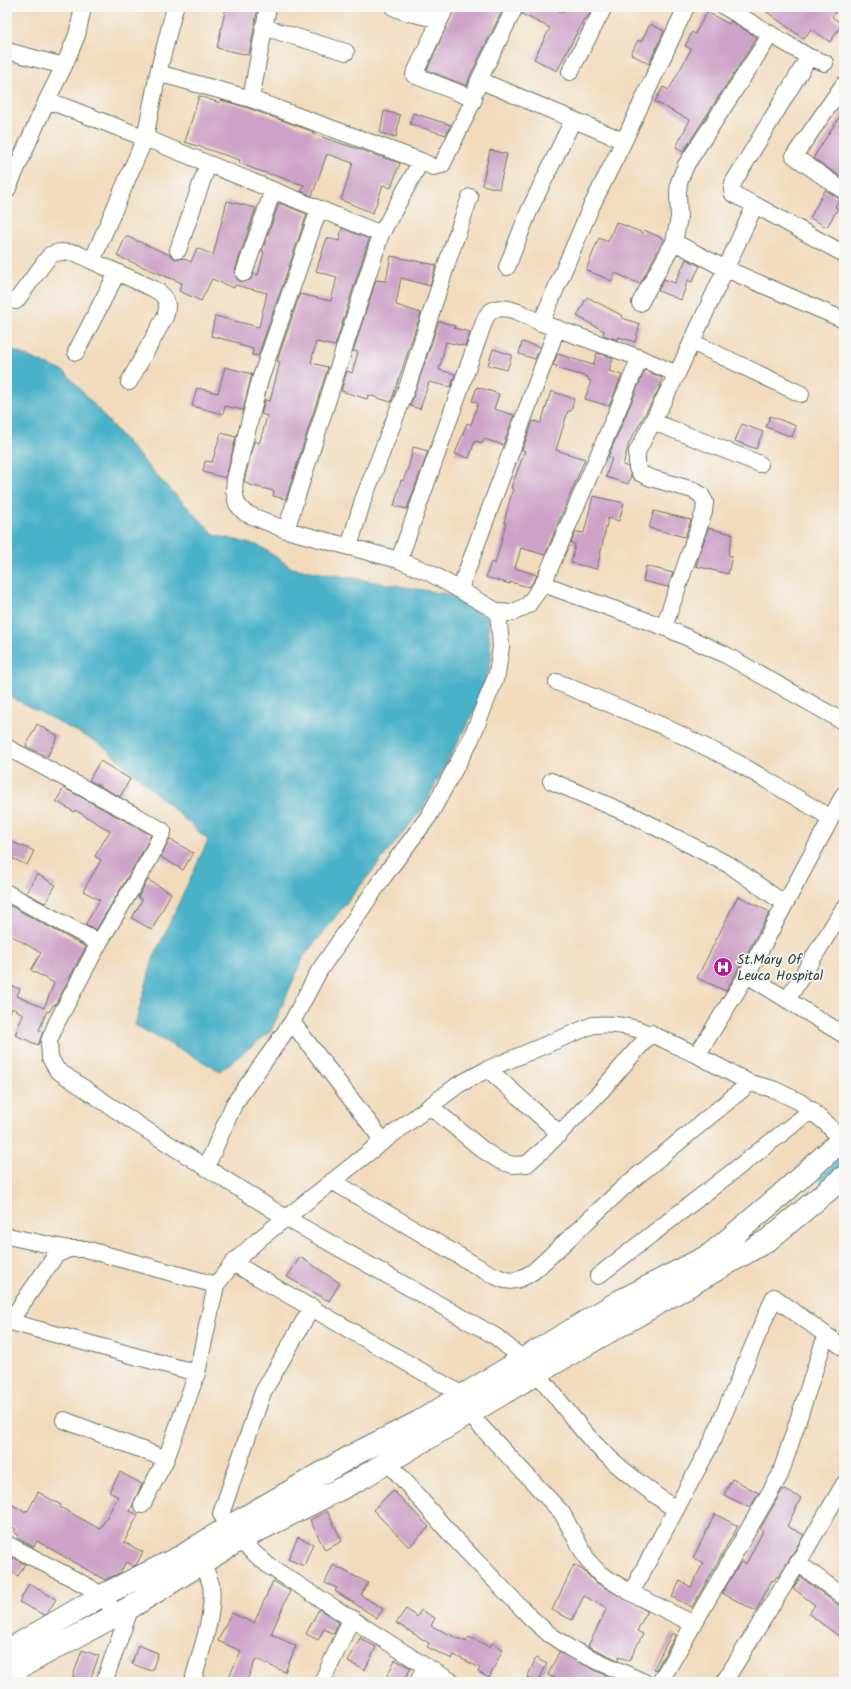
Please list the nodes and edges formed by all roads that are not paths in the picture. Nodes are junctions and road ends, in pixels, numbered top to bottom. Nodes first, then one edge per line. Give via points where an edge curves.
1 (83, 7) edge
2 (175, 7) edge
3 (268, 7) edge
4 (392, 7) edge
5 (515, 7) edge
6 (604, 7) edge
7 (686, 7) edge
8 (725, 7) edge
9 (443, 14) edge
10 (263, 27) junction
11 (771, 34) junction
12 (7, 51) edge
13 (346, 52) dead end
14 (809, 57) junction
15 (824, 63) dead end
16 (64, 66) junction
17 (570, 72) dead end
18 (158, 73) junction
19 (478, 80) junction
20 (844, 84) edge
21 (250, 99) junction
22 (474, 99) junction
23 (47, 100) junction
24 (573, 120) junction
25 (145, 138) junction
26 (624, 141) junction
27 (421, 161) junction
28 (208, 164) junction
29 (9, 180) edge
30 (273, 190) junction
31 (844, 191) edge
32 (470, 197) dead end
33 (755, 205) junction
34 (319, 209) junction
35 (381, 234) junction
36 (674, 242) junction
37 (178, 250) dead end
38 (844, 254) edge
39 (92, 261) junction
40 (507, 267) dead end
41 (726, 269) junction
42 (117, 273) junction
43 (244, 273) dead end
44 (16, 301) dead end
45 (640, 303) dead end
46 (844, 320) edge
47 (541, 322) junction
48 (557, 328) junction
49 (692, 342) junction
50 (76, 352) dead end
51 (640, 358) junction
52 (677, 374) junction
53 (129, 382) dead end
54 (801, 394) dead end
55 (654, 422) junction
56 (760, 464) dead end
57 (286, 530) junction
58 (349, 547) junction
59 (399, 560) junction
60 (543, 584) junction
61 (460, 589) junction
62 (498, 612) junction
63 (664, 627) junction
64 (557, 682) dead end
65 (844, 722) edge
66 (7, 749) edge
67 (551, 781) dead end
68 (843, 796) edge
69 (830, 818) junction
70 (7, 893) edge
71 (785, 904) junction
72 (844, 908) edge
73 (99, 943) junction
74 (747, 975) junction
75 (787, 1000) junction
76 (292, 1022) junction
77 (651, 1033) junction
78 (844, 1036) edge
79 (697, 1055) junction
80 (488, 1069) junction
81 (750, 1083) junction
82 (431, 1106) junction
83 (812, 1110) junction
84 (560, 1134) junction
85 (843, 1139) edge
86 (383, 1141) junction
87 (206, 1168) junction
88 (844, 1176) edge
89 (332, 1181) junction
90 (286, 1218) junction
91 (7, 1236) edge
92 (69, 1249) junction
93 (233, 1263) junction
94 (598, 1276) dead end
95 (216, 1285) junction
96 (312, 1307) junction
97 (7, 1320) edge
98 (826, 1335) junction
99 (844, 1348) edge
100 (530, 1366) junction
101 (197, 1372) junction
102 (466, 1404) junction
103 (64, 1420) dead end
104 (166, 1459) junction
105 (388, 1462) junction
106 (844, 1484) edge
107 (142, 1505) dead end
108 (676, 1510) junction
109 (234, 1533) junction
110 (7, 1544) edge
111 (202, 1562) junction
112 (798, 1563) junction
113 (631, 1592) junction
114 (844, 1597) edge
115 (113, 1605) junction
116 (352, 1618) junction
117 (694, 1624) junction
118 (425, 1666) junction
119 (12, 1668) edge
120 (197, 1680) edge
121 (104, 1682) edge
122 (322, 1682) edge
123 (418, 1682) edge
124 (453, 1682) edge
125 (644, 1682) edge
126 (660, 1682) edge
127 (724, 1682) edge

1 - 16 street via 77,35
2 - 18 street
3 - 10 street
4 - 9 street via 405,12
5 - 19 street
6 - 17 street
7 - 26 street
8 - 11 street
9 - 22 street via 414,75
10 - 13 street
10 - 21 street
11 - 14 street
11 - 36 street via 686,166 679,182 679,218
12 - 16 street
14 - 15 street
14 - 33 street via 733,183 733,194
16 - 23 street
18 - 21 street
18 - 25 street
19 - 22 street
19 - 24 street
20 - 31 street via 794,156
21 - 27 street
22 - 27 street via 442,165 434,167
23 - 25 street
23 - 29 street
24 - 26 street
24 - 40 street via 529,211
25 - 28 street
25 - 39 street
26 - 47 street via 591,207
27 - 35 street
28 - 30 street
28 - 37 street
30 - 34 street
30 - 43 street
32 - 58 street via 448,256 408,385 363,500
33 - 38 street
33 - 41 street
34 - 35 street
34 - 57 street via 260,380 235,479 237,504 245,513
35 - 57 street
36 - 41 street
36 - 45 street
39 - 42 street
39 - 44 street via 76,253 60,252 50,255
41 - 46 street
41 - 49 street
42 - 50 street
42 - 53 street via 157,290 168,300 165,318
47 - 48 street
47 - 59 street via 500,308 490,312 484,322
48 - 51 street
48 - 61 street
49 - 52 street
49 - 54 street
51 - 52 street
51 - 60 street
52 - 55 street
55 - 56 street
55 - 63 street via 637,452 637,468 640,473 693,490 701,495 705,502 704,512
57 - 58 street
58 - 59 street
59 - 61 street
60 - 62 street via 528,605 512,613
60 - 63 street
61 - 62 street
62 - 76 street via 501,647 497,674 471,739 429,816 323,965
63 - 65 street via 724,654
64 - 69 street via 664,726 736,762
66 - 73 street via 163,832
67 - 71 street via 638,818 731,866
68 - 69 street
69 - 71 street
70 - 73 street
71 - 74 street
72 - 75 street
73 - 87 street via 57,1022 49,1041 50,1058 57,1070
74 - 75 street
74 - 79 street
75 - 78 street
76 - 86 street
76 - 87 street via 234,1104
77 - 79 street
77 - 80 street via 626,1025 593,1025
77 - 84 street via 602,1091
79 - 81 street
80 - 82 street via 458,1085
80 - 84 street
81 - 83 street via 773,1089
81 - 89 street via 624,1187 534,1271 512,1282 485,1271
82 - 84 street via 483,1150 500,1161 513,1165 527,1164
82 - 86 street
83 - 85 street
83 - 94 street
85 - 100 main road via 710,1255 620,1301
86 - 89 street
87 - 90 street
88 - 100 main road via 768,1240
89 - 90 street
90 - 93 street
90 - 100 street via 495,1336
91 - 92 street
92 - 95 street via 85,1249
92 - 97 street via 56,1255 17,1311
93 - 95 street
93 - 96 street
95 - 101 street
96 - 102 street
96 - 109 street via 263,1392 221,1514
97 - 101 street
98 - 99 street
98 - 108 street via 774,1296 712,1442
98 - 117 street via 780,1474
100 - 102 main road
100 - 108 street via 608,1456 633,1479
101 - 104 street
102 - 105 main road
102 - 109 main road via 419,1422 356,1453
102 - 113 street via 562,1513 588,1561 600,1574
103 - 104 street
104 - 107 street
105 - 109 main road via 356,1481
105 - 125 street via 453,1537 549,1634 571,1649
106 - 112 street
108 - 113 street
109 - 111 main road
109 - 115 main road via 184,1555
109 - 116 street via 269,1566
110 - 115 street via 89,1587
111 - 115 main road
111 - 120 street via 210,1579 212,1593
112 - 114 street
112 - 127 street
113 - 117 street
115 - 119 main road
115 - 121 street
116 - 118 street
116 - 122 street
117 - 126 street
118 - 123 street
118 - 124 street

